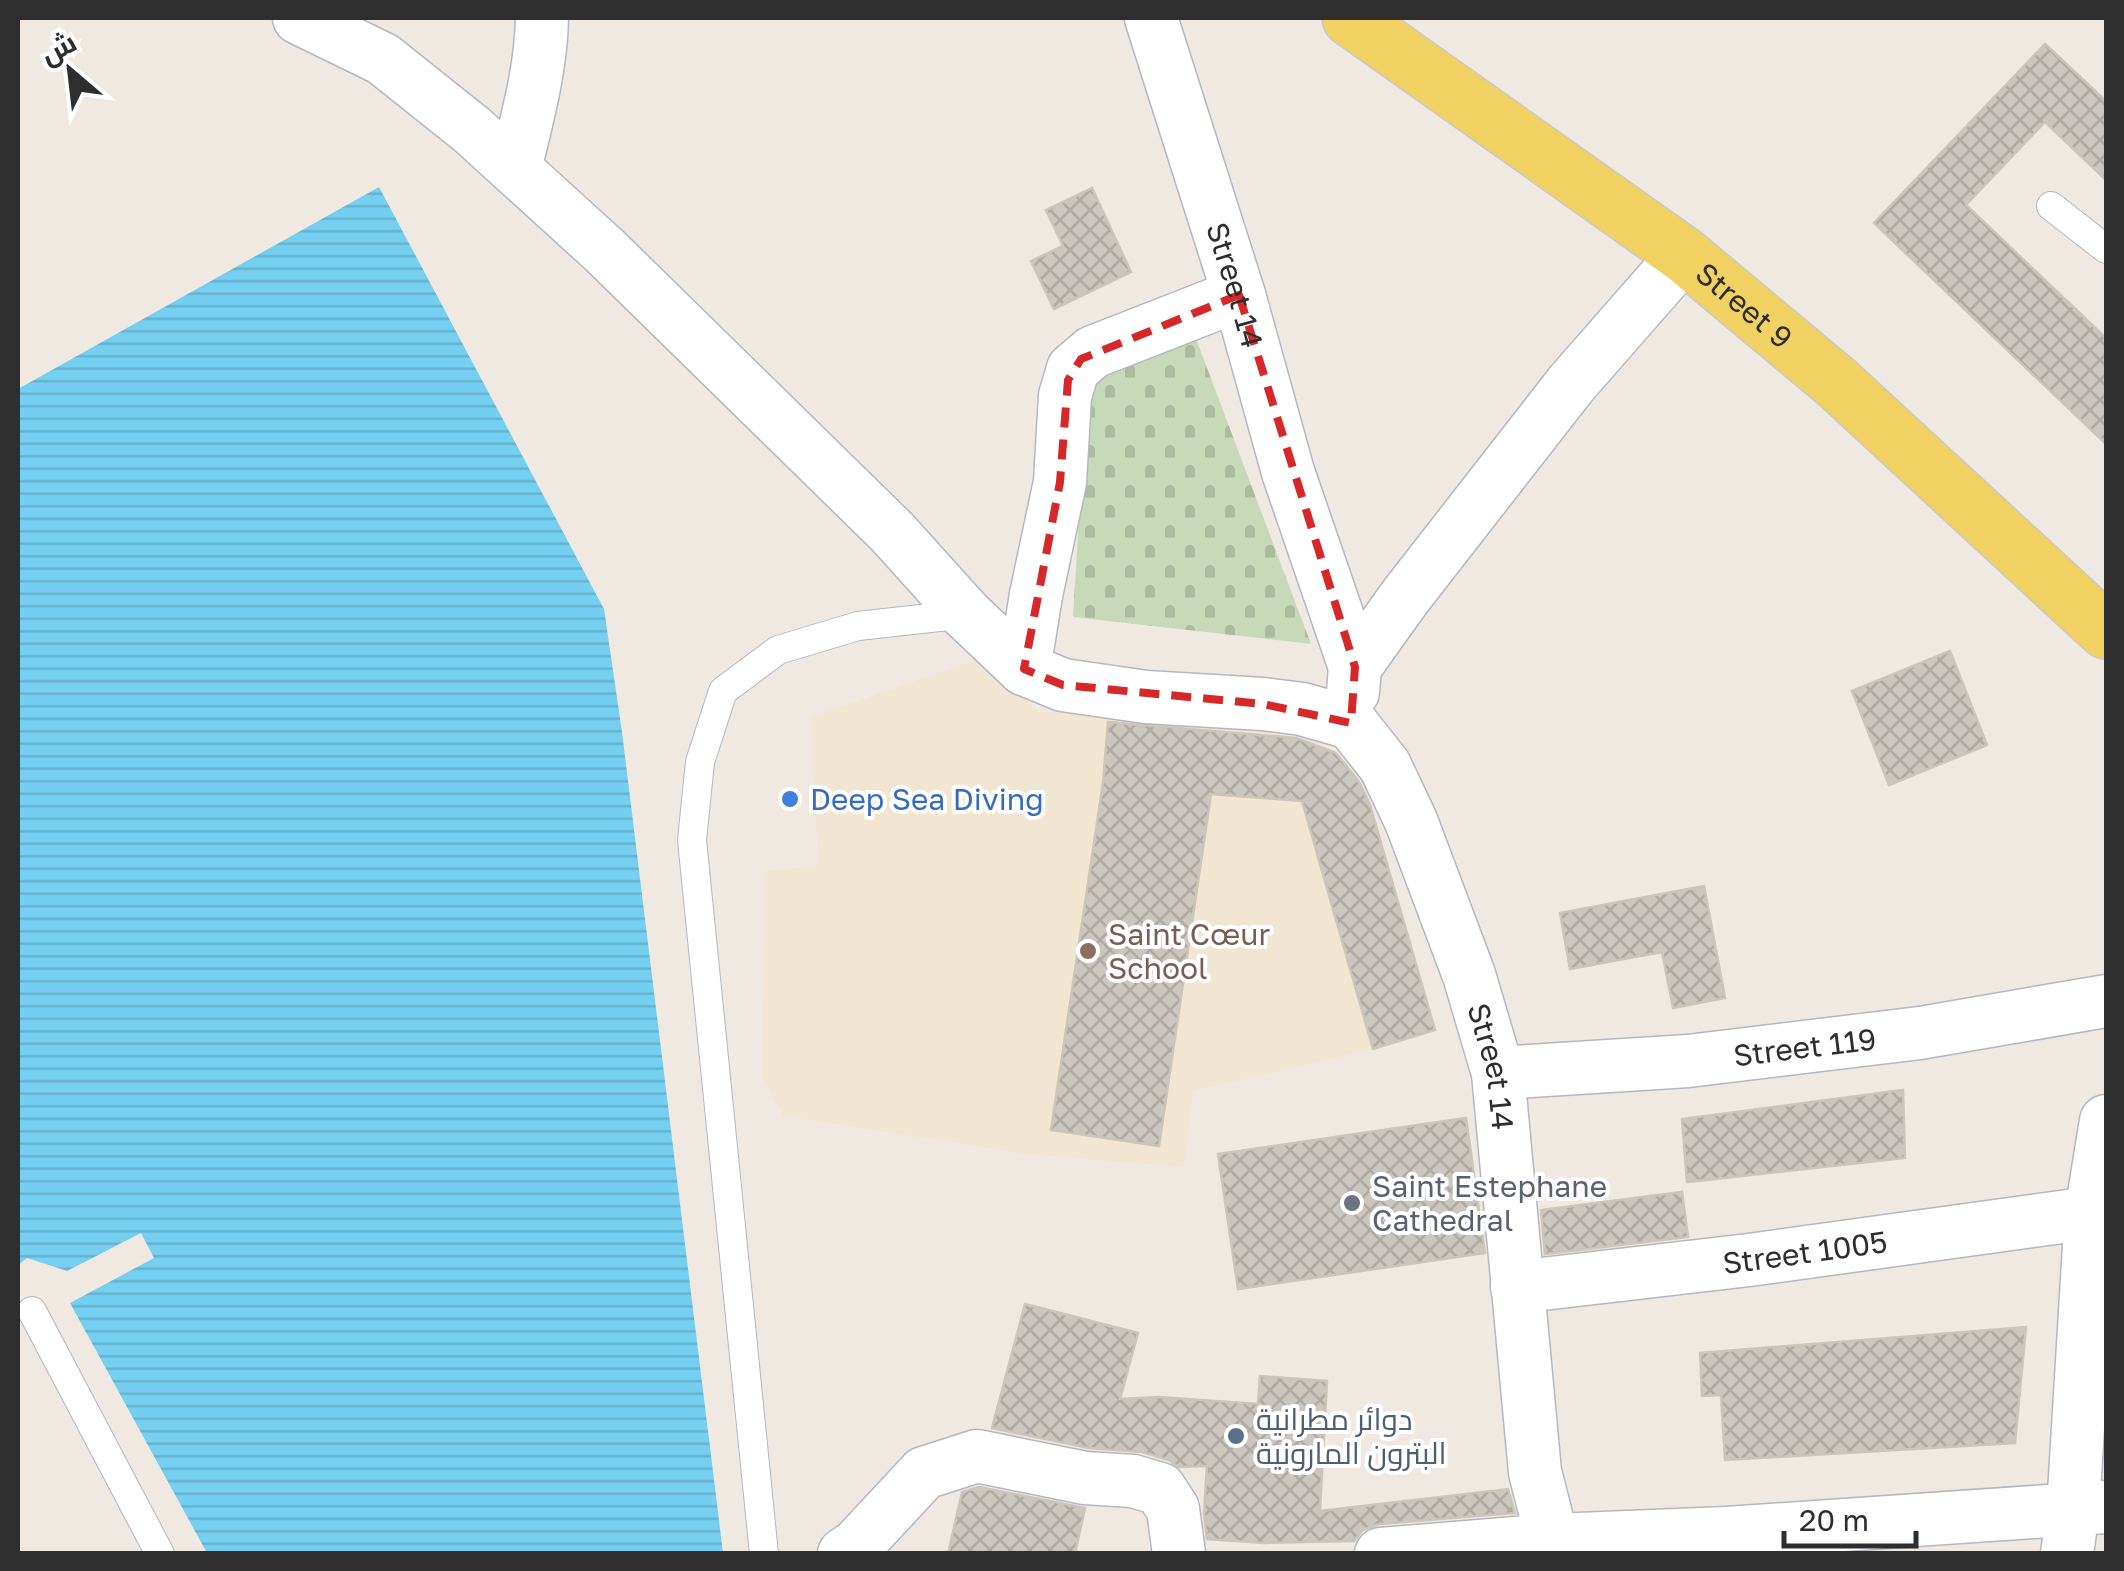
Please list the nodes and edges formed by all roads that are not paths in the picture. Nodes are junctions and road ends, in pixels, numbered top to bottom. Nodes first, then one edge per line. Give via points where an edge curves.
1 (299, 18) edge
2 (542, 18) edge
3 (1151, 18) edge
4 (1350, 18) edge
5 (516, 169) junction
6 (2051, 206) dead end
7 (2106, 249) edge
8 (1684, 255) junction
9 (1238, 294) junction
10 (966, 614) junction
11 (2106, 631) edge
12 (1354, 667) junction
13 (1024, 668) junction
14 (1351, 723) junction
15 (2106, 1001) edge
16 (1498, 1073) junction
17 (2106, 1121) edge
18 (2091, 1213) junction
19 (1517, 1286) junction
20 (32, 1311) dead end
21 (2082, 1524) edge
22 (1555, 1547) edge
23 (160, 1554) edge
24 (764, 1554) edge
25 (844, 1554) edge
26 (1178, 1554) edge
27 (1381, 1554) edge

1 - 5 street via 383,60
2 - 5 street via 536,89
3 - 9 street, Street 14
4 - 8 main road, Street 9
5 - 10 street via 892,532
6 - 7 lane
8 - 11 main road, Street 9 via 1836,382
8 - 12 street via 1571,384
9 - 12 street, Street 14 via 1288,472
9 - 13 street via 1093,352 1073,369 1060,482
10 - 13 street
10 - 24 lane via 858,626 778,650 723,692 700,762 692,840
12 - 14 street
13 - 14 street via 1063,685 1302,709
14 - 16 street, Street 14 via 1385,766 1412,821
15 - 16 street, Street 119 via 1920,1034 1688,1061
16 - 19 street, Street 14
17 - 18 street
18 - 19 street, Street 1005
18 - 21 street
19 - 22 street, Street 14 via 1535,1472
20 - 23 lane
21 - 22 street via 1727,1532
22 - 27 street
25 - 26 street via 924,1473 977,1456 1150,1484 1173,1509

